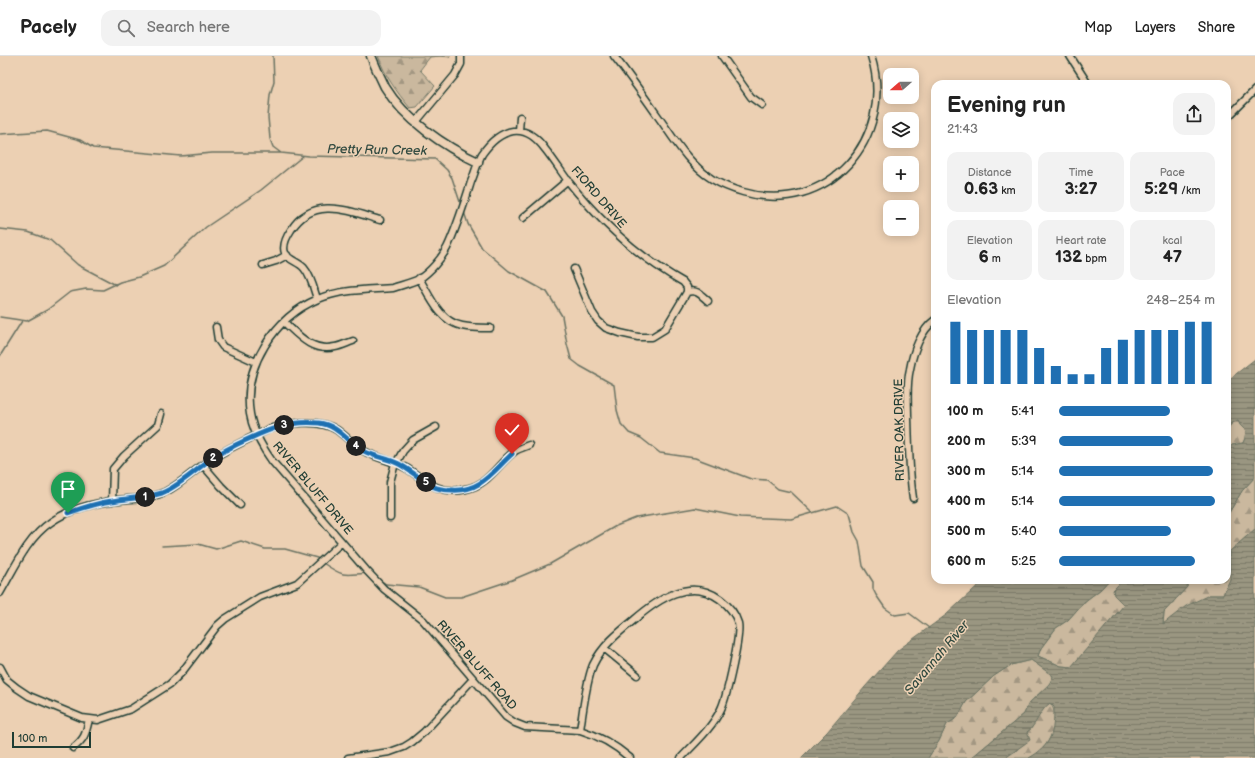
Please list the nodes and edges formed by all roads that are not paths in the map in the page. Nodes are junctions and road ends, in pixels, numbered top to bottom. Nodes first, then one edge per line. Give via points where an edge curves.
1 (371, 56) edge
2 (461, 56) edge
3 (614, 56) edge
4 (722, 56) edge
5 (871, 56) edge
6 (1070, 56) edge
7 (1085, 80) edge
8 (1255, 90) edge
9 (762, 105) dead end
10 (1231, 114) edge
11 (520, 117) dead end
12 (416, 122) junction
13 (519, 130) junction
14 (478, 162) junction
15 (568, 180) junction
16 (523, 218) dead end
17 (380, 220) dead end
18 (287, 255) junction
19 (264, 265) dead end
20 (574, 269) dead end
21 (419, 278) junction
22 (687, 292) junction
23 (317, 299) junction
24 (708, 301) dead end
25 (284, 322) junction
26 (931, 323) edge
27 (216, 327) dead end
28 (490, 328) dead end
29 (353, 341) dead end
30 (256, 362) junction
31 (161, 414) dead end
32 (436, 427) dead end
33 (257, 435) junction
34 (529, 445) dead end
35 (397, 463) junction
36 (203, 465) junction
37 (913, 498) dead end
38 (112, 501) junction
39 (240, 505) dead end
40 (390, 518) dead end
41 (342, 542) junction
42 (0, 593) edge
43 (410, 609) joint
44 (604, 648) junction
45 (0, 667) edge
46 (637, 675) dead end
47 (473, 678) junction
48 (89, 719) junction
49 (580, 730) junction
50 (73, 748) dead end
51 (348, 758) edge
52 (630, 758) edge
53 (681, 758) edge

1 - 12 street via 386,88
2 - 12 street via 461,64 455,75
3 - 5 street via 688,157 707,176 729,188 758,197 787,197 813,188 835,176 848,164 868,134 876,100 875,71
4 - 9 street via 752,97
6 - 7 street
8 - 10 street
11 - 13 street
12 - 14 street via 458,152
13 - 14 street via 499,136 485,150
13 - 15 street, FIORD DRIVE via 532,135 542,144
14 - 21 street, RIVER BLUFF DRIVE via 446,249 434,266
15 - 16 street
15 - 22 street, FIORD DRIVE via 622,240 650,262 683,282
17 - 18 street via 341,209 326,208 312,211 302,217 290,232 284,249
18 - 19 street
18 - 23 street via 306,271
20 - 22 street via 598,321 606,328 638,337 652,337 665,329
21 - 23 street, RIVER BLUFF DRIVE via 393,288 342,292
21 - 28 street via 439,311 447,319 463,326
22 - 24 street via 698,292
23 - 25 street, RIVER BLUFF DRIVE via 302,307
25 - 29 street via 302,339 316,347 334,348
25 - 30 street, RIVER BLUFF DRIVE via 271,337
26 - 37 street, RIVER OAK DRIVE via 923,333 912,360 908,380 909,452
27 - 30 street via 218,340 223,347
30 - 33 street, RIVER BLUFF DRIVE via 249,399 251,421
31 - 38 street via 158,425 124,456 114,469
32 - 35 street via 413,440
33 - 35 street via 285,425 324,424 338,431 367,453
33 - 36 street
33 - 41 street, RIVER BLUFF DRIVE via 272,461
34 - 35 street via 512,454 488,479 465,490 434,487
35 - 40 street via 390,482
36 - 38 street via 164,492
36 - 39 street
38 - 42 street via 68,513 50,522 34,538
41 - 43 street, RIVER BLUFF DRIVE via 384,589
41 - 48 street via 297,583 260,597 225,619 170,684 131,709 98,720
43 - 47 street, RIVER BLUFF ROAD
44 - 46 street
44 - 49 street via 591,672
44 - 53 street via 648,607 686,590 702,590 713,594 725,602 733,613 739,628 724,702 712,723
45 - 48 street via 7,680 28,696
47 - 49 street, RIVER BLUFF ROAD via 514,723 530,728
47 - 51 street via 412,742 390,752
48 - 50 street via 86,735
49 - 52 street, RIVER BLUFF ROAD via 604,739

